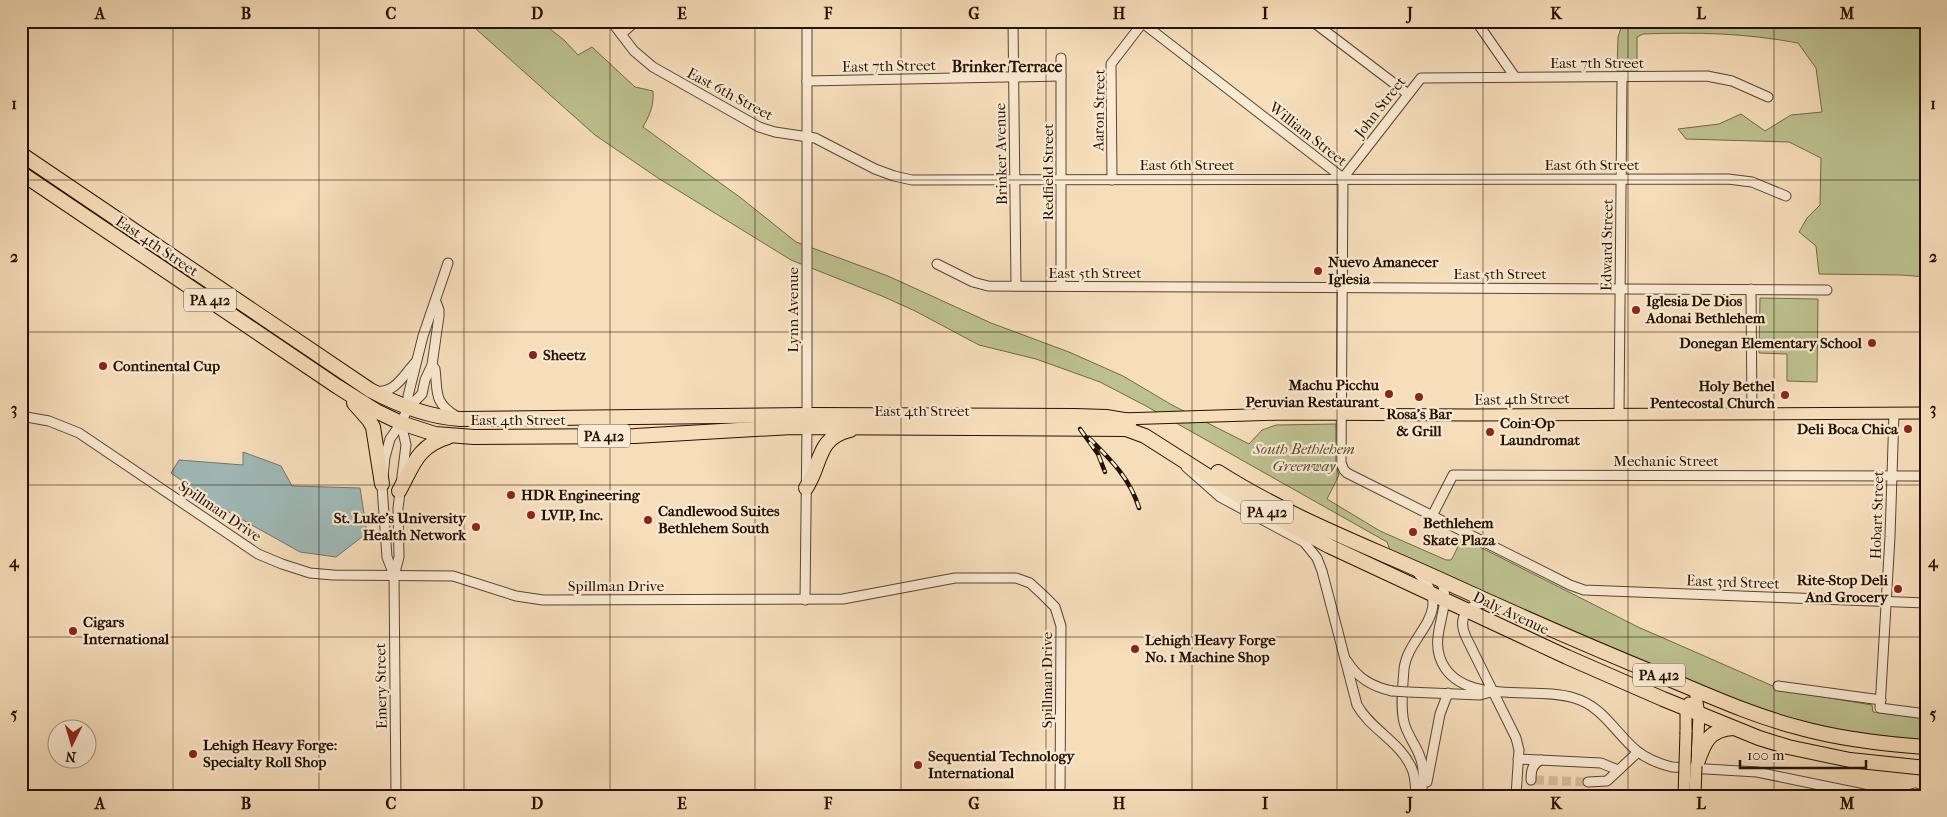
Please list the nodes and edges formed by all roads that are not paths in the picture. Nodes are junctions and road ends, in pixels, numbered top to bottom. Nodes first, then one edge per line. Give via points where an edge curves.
1 (611, 21) edge
2 (636, 21) edge
3 (807, 21) edge
4 (1013, 21) edge
5 (1312, 21) edge
6 (1476, 21) edge
7 (1142, 22) edge
8 (623, 37) junction
9 (1061, 58) dead end
10 (1061, 76) junction
11 (1014, 77) junction
12 (1515, 77) junction
13 (1622, 77) junction
14 (1421, 78) joint
15 (807, 81) junction
16 (1408, 94) junction
17 (1768, 97) dead end
18 (808, 136) junction
19 (21, 154) edge
20 (21, 174) edge
21 (1343, 178) junction
22 (1621, 179) junction
23 (1015, 180) junction
24 (1062, 180) junction
25 (1112, 180) junction
26 (1786, 196) dead end
27 (448, 263) dead end
28 (937, 264) dead end
29 (1016, 286) junction
30 (1061, 286) junction
31 (1342, 288) junction
32 (1620, 289) junction
33 (1751, 289) junction
34 (1826, 290) dead end
35 (436, 302) junction
36 (416, 362) junction
37 (432, 365) junction
38 (338, 387) junction
39 (370, 390) junction
40 (408, 408) junction
41 (1752, 413) junction
42 (1894, 413) junction
43 (1926, 413) edge
44 (1618, 414) junction
45 (1342, 415) junction
46 (21, 416) edge
47 (460, 419) junction
48 (807, 421) junction
49 (1071, 422) junction
50 (401, 423) junction
51 (1113, 424) junction
52 (862, 427) junction
53 (452, 436) junction
54 (1167, 450) junction
55 (1893, 475) junction
56 (1926, 476) edge
57 (382, 484) junction
58 (806, 488) junction
59 (399, 492) junction
60 (1432, 516) junction
61 (1414, 568) junction
62 (394, 576) junction
63 (1440, 579) junction
64 (1431, 594) junction
65 (805, 600) junction
66 (1445, 600) junction
67 (1887, 602) junction
68 (1926, 603) edge
69 (1490, 604) junction
70 (1468, 610) junction
71 (1342, 649) junction
72 (1778, 686) dead end
73 (1695, 690) junction
74 (1494, 692) junction
75 (1448, 693) junction
76 (1880, 704) junction
77 (1693, 712) junction
78 (1926, 714) edge
79 (1733, 728) junction
80 (1704, 734) junction
81 (1926, 747) edge
82 (1638, 752) junction
83 (1518, 759) junction
84 (1541, 760) junction
85 (1696, 766) joint
86 (1926, 768) edge
87 (1618, 770) junction
88 (1517, 779) junction
89 (1533, 780) junction
90 (1588, 782) tunnel mouth
91 (1418, 795) edge
92 (1516, 795) edge
93 (396, 796) edge
94 (1060, 796) edge
95 (1684, 796) edge
96 (1695, 796) edge
97 (1873, 796) edge
98 (1906, 796) edge
99 (1923, 796) edge

1 - 8 street, East 6th Street
2 - 8 street
3 - 15 street, Lynn Avenue
4 - 11 street, Brinker Avenue
5 - 16 street
6 - 12 street
7 - 21 street, William Street
7 - 25 street, Aaron Street via 1112,64
8 - 18 street, East 6th Street via 653,67 754,124 775,132
9 - 10 street, Redfield Street
10 - 11 street, East 7th Street
10 - 24 street, Redfield Street
11 - 15 street, East 7th Street
11 - 23 street, Brinker Avenue
12 - 13 street, East 7th Street
12 - 14 street, East 7th Street
13 - 17 street, East 7th Street via 1716,77 1742,84
13 - 22 street, Edward Street
14 - 16 street, John Street
15 - 18 street, Lynn Avenue
16 - 21 street, John Street
18 - 23 street, East 6th Street via 875,170 894,176 921,181
18 - 48 street, Lynn Avenue
19 - 39 highway, East 4th Street / PA 412
20 - 38 highway, East 4th Street / PA 412
21 - 22 street, East 6th Street
21 - 25 street, East 6th Street
21 - 31 street, William Street
22 - 26 street, East 6th Street via 1736,179
22 - 32 street, Edward Street
23 - 24 street, East 6th Street
23 - 29 street, Brinker Avenue
24 - 25 street, East 6th Street
24 - 30 street, Redfield Street
27 - 35 street, Emery Street
28 - 29 street, East 5th Street via 976,284
29 - 30 street, East 5th Street
30 - 31 street, East 5th Street
31 - 32 street, East 5th Street
31 - 45 street, William Street
32 - 33 street, East 5th Street
32 - 44 street, Edward Street
33 - 34 street, East 5th Street
33 - 41 street
35 - 36 street, Emery Street via 429,313
35 - 37 street, Emery Street via 439,316
36 - 39 street via 391,389 381,392
36 - 40 street, Emery Street
37 - 40 street, Emery Street via 422,394
37 - 47 street via 441,404
38 - 50 highway, East 4th Street / PA 412
38 - 57 highway via 373,427
39 - 40 highway, East 4th Street / PA 412
40 - 47 highway, East 4th Street / PA 412
40 - 50 street, Emery Street
41 - 42 main road, East 4th Street
41 - 44 main road, East 4th Street
42 - 43 main road, East 4th Street
42 - 55 street, Hobart Street
44 - 45 main road, East 4th Street
45 - 51 main road, East 4th Street via 1160,417
45 - 60 street, William Street via 1344,470
46 - 62 street, Spillman Drive via 58,424 84,436 269,559 320,574
47 - 48 highway, East 4th Street / PA 412
48 - 49 highway, East 4th Street / PA 412 via 1053,416
48 - 52 highway, East 4th Street / PA 412
48 - 53 highway, East 4th Street / PA 412 via 635,436
48 - 58 street, Lynn Avenue
49 - 51 highway, East 4th Street / PA 412 via 1089,428
49 - 51 highway, East 4th Street / PA 412 via 1106,417
49 - 52 highway, East 4th Street / PA 412
50 - 53 highway, East 4th Street / PA 412
50 - 57 street, Emery Street via 390,439
50 - 59 street, Emery Street via 406,445
51 - 54 highway, Daly Avenue / PA 412 via 1136,432
51 - 61 highway, Daly Avenue / PA 412 via 1133,422 1147,428 1301,518
52 - 58 highway via 837,433 830,439
53 - 59 highway via 437,440 424,449
54 - 64 highway, Daly Avenue / PA 412 via 1281,520
54 - 71 street via 1220,497 1308,546 1322,571
55 - 56 street, Mechanic Street
55 - 60 street, Mechanic Street via 1453,474
55 - 67 street, Hobart Street
57 - 62 street, Emery Street via 387,557
58 - 65 street, Lynn Avenue
59 - 62 street, Emery Street via 400,557
60 - 67 street, East 3rd Street via 1584,590
61 - 63 highway, Daly Avenue / PA 412
61 - 64 street via 1426,581
62 - 65 street, Spillman Drive via 453,576 516,596 543,600
62 - 93 street, Emery Street
63 - 66 street
63 - 69 highway, Daly Avenue / PA 412
64 - 66 highway, Daly Avenue / PA 412
64 - 91 street via 1433,605 1429,621 1406,661 1402,708 1406,728 1422,762 1424,782
65 - 94 street, Spillman Drive via 843,599 955,578 1016,578 1030,583 1055,607 1061,626
66 - 70 highway, Daly Avenue / PA 412
66 - 74 street via 1437,637 1442,662 1449,673 1462,683
67 - 68 street, East 3rd Street
67 - 76 street, Hobart Street
69 - 70 street via 1478,603
69 - 73 highway, Daly Avenue / PA 412
70 - 74 street via 1463,622 1464,632
70 - 77 highway, Daly Avenue / PA 412
71 - 75 street, bridge via 1358,675 1375,686 1392,691
71 - 91 street via 1357,705 1404,754 1413,771
72 - 76 street
73 - 77 main road
73 - 81 highway, Daly Avenue / PA 412 via 1734,707 1797,727 1855,739
74 - 75 street via 1480,695
74 - 82 street via 1556,694 1580,699 1596,709
74 - 83 street via 1516,738
75 - 91 street via 1440,714 1427,782
76 - 78 street
77 - 79 highway, Daly Avenue / PA 412
77 - 80 main road
77 - 95 main road, bridge via 1686,732
79 - 80 highway
79 - 86 highway, Daly Avenue / PA 412 via 1819,754
80 - 85 highway
82 - 87 street
82 - 97 street via 1672,767 1757,772
83 - 84 street
83 - 88 street
84 - 87 street via 1601,763
84 - 89 street via 1533,766
85 - 96 main road, bridge
87 - 90 street via 1607,780
88 - 89 street
88 - 92 street
89 - 92 street
98 - 99 street via 1915,793

